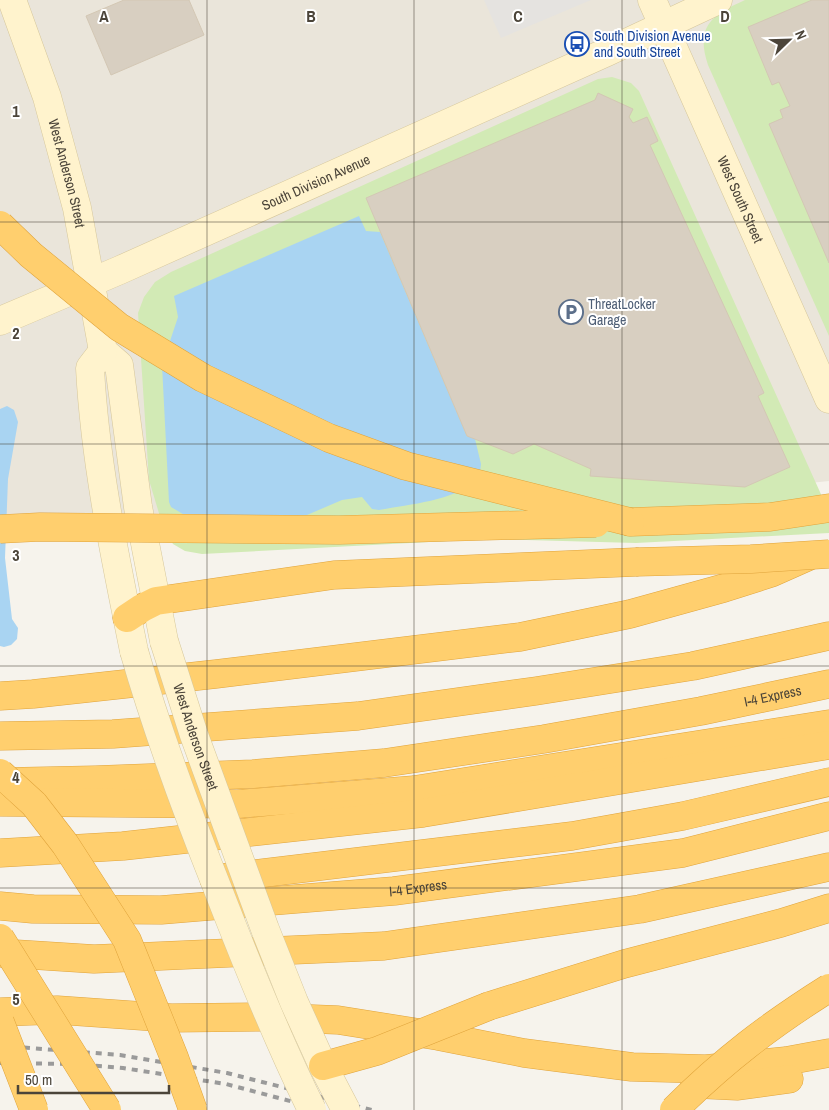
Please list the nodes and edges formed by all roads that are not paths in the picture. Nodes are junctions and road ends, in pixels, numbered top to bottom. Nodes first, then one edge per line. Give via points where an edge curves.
1 (12, 0) edge
2 (652, 0) edge
3 (718, 0) edge
4 (664, 25) junction
5 (0, 225) edge
6 (90, 283) junction
7 (0, 320) edge
8 (103, 351) junction
9 (829, 399) edge
10 (829, 508) edge
11 (630, 522) junction
12 (0, 529) edge
13 (829, 547) edge
14 (829, 554) edge
15 (156, 600) junction
16 (127, 618) junction
17 (829, 636) edge
18 (829, 684) edge
19 (0, 696) edge
20 (829, 724) edge
21 (0, 736) edge
22 (829, 746) edge
23 (0, 773) edge
24 (0, 782) edge
25 (829, 782) edge
26 (0, 802) edge
27 (829, 816) edge
28 (0, 852) edge
29 (829, 867) edge
30 (246, 875) junction
31 (214, 879) junction
32 (0, 906) edge
33 (829, 908) edge
34 (0, 938) edge
35 (0, 953) edge
36 (829, 988) edge
37 (0, 1012) edge
38 (0, 1022) edge
39 (829, 1039) edge
40 (829, 1053) edge
41 (290, 1066) junction
42 (323, 1066) junction
43 (632, 1067) junction
44 (829, 1071) edge
45 (34, 1110) edge
46 (107, 1110) edge
47 (192, 1110) edge
48 (312, 1110) edge
49 (346, 1110) edge
50 (674, 1110) edge

1 - 6 main road, West Anderson Street via 47,97 77,208
2 - 4 main road, West South Street
3 - 4 main road
4 - 6 main road, South Division Avenue
4 - 9 main road, West South Street
5 - 11 highway, bridge via 31,255 119,327 203,378 329,438 406,466
6 - 7 main road, South Division Avenue
6 - 8 main road, West Anderson Street
8 - 15 main road, West Anderson Street via 119,365 138,507
8 - 16 main road via 90,368 92,403 98,460
10 - 11 highway via 770,517
11 - 12 highway, bridge via 339,530
13 - 19 highway via 724,588 630,614 520,637
14 - 15 highway, bridge via 334,574
15 - 16 highway
15 - 30 main road, West Anderson Street, bridge via 164,641 194,735
16 - 31 main road, bridge via 150,708
17 - 21 highway via 693,666 358,716 113,734
18 - 24 highway, I-4 Express via 554,738 384,763 253,774
20 - 26 highway via 414,790 238,804
22 - 28 highway via 423,813 123,846
23 - 47 highway, bridge via 34,804 66,844 127,940
25 - 30 highway via 683,816 572,836
27 - 32 highway, I-4 Express via 683,854 394,890 161,910
29 - 35 highway via 640,909 384,946 94,959
30 - 31 highway
30 - 42 main road, West Anderson Street, bridge via 294,1002
31 - 41 main road, bridge
33 - 42 highway, bridge via 624,964 489,1006 377,1051
34 - 46 highway, bridge
36 - 50 highway, bridge via 742,1048
37 - 43 highway via 57,1010 170,1018 338,1020 524,1053
38 - 45 highway, bridge
39 - 43 highway via 746,1053 665,1055
40 - 43 highway via 706,1069
41 - 42 highway
41 - 48 main road, bridge
42 - 49 main road, West Anderson Street, bridge
43 - 44 highway via 668,1084 738,1086

